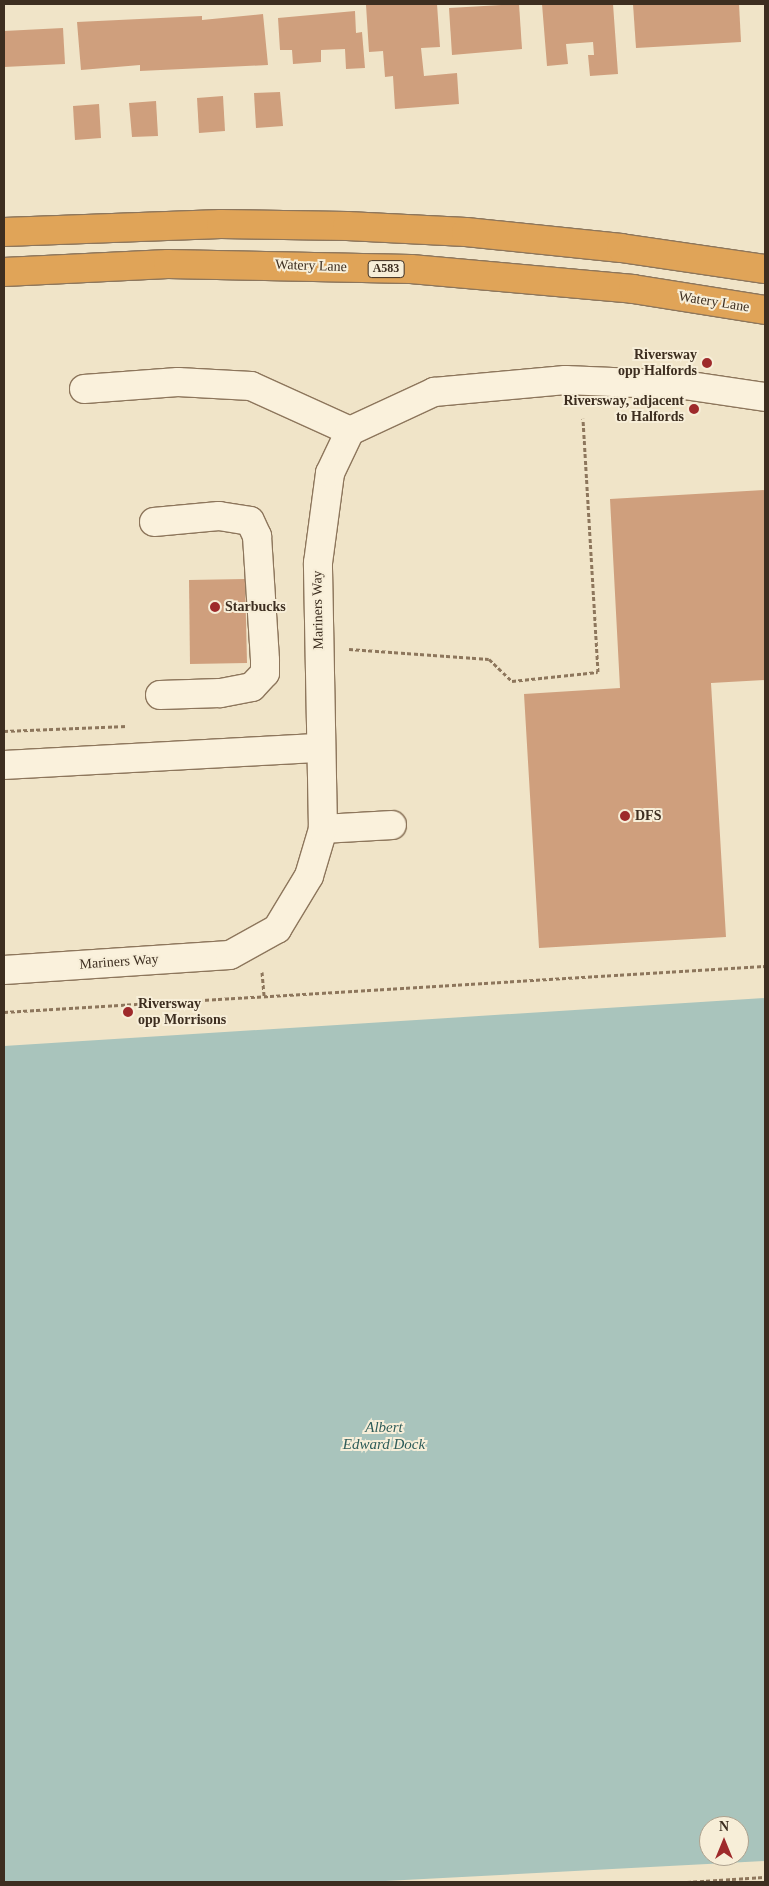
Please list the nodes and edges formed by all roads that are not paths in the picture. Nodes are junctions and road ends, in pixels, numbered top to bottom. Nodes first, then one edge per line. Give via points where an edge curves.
1 (4, 232) edge
2 (765, 269) edge
3 (4, 272) edge
4 (765, 310) edge
5 (84, 389) dead end
6 (765, 397) edge
7 (350, 431) junction
8 (154, 522) dead end
9 (160, 695) dead end
10 (321, 748) junction
11 (4, 765) edge
12 (392, 825) dead end
13 (323, 829) junction
14 (4, 970) edge

1 - 2 highway via 221,224 347,226 466,232 621,248
3 - 4 highway, Watery Lane / A583 via 168,264 411,270 633,289
5 - 7 street via 178,382 251,386
6 - 7 street via 684,385 565,380 434,392
7 - 10 street, Mariners Way via 330,473 318,563
8 - 9 street via 219,516 250,521 257,536 265,661 265,673 252,687
10 - 11 street
10 - 13 street, Mariners Way
12 - 13 street
13 - 14 street, Mariners Way via 309,876 277,929 230,955

